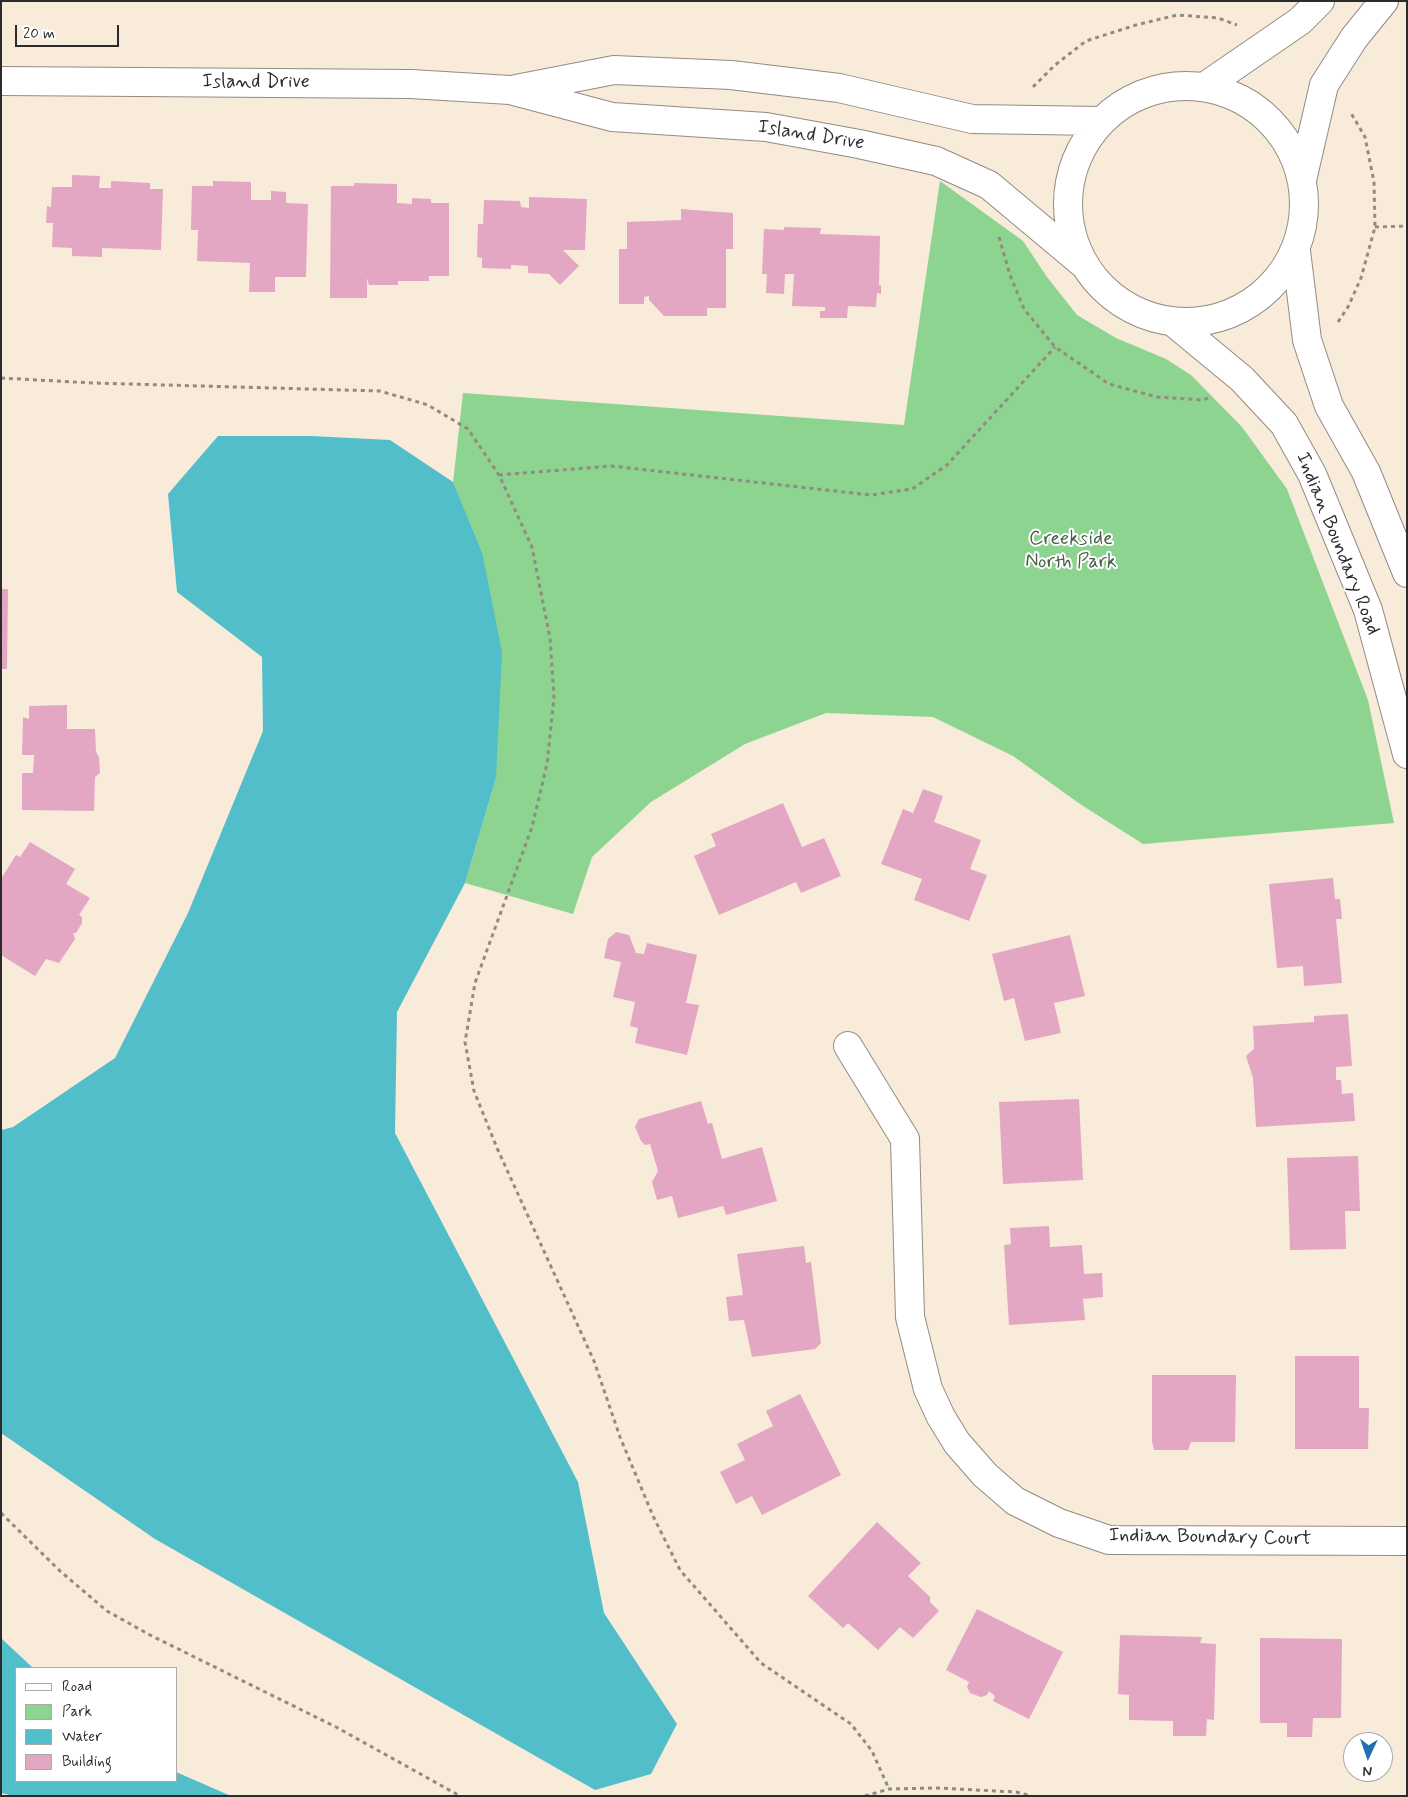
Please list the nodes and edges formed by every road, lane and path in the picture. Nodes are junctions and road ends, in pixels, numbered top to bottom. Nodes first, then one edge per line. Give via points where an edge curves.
1 (1320, 1) edge
2 (1384, 1) edge
3 (1241, 27) dead end
4 (1, 81) edge
5 (1204, 87) junction
6 (510, 90) junction
7 (1028, 93) dead end
8 (1346, 104) dead end
9 (1100, 121) junction
10 (1302, 180) junction
11 (1407, 226) edge
12 (1375, 227) junction
13 (997, 228) dead end
14 (1296, 251) junction
15 (1081, 262) junction
16 (1173, 322) junction
17 (1333, 329) dead end
18 (1055, 347) junction
19 (1, 378) edge
20 (1220, 395) dead end
21 (499, 475) junction
22 (1407, 573) edge
23 (1407, 754) edge
24 (848, 1046) dead end
25 (1, 1513) edge
26 (1407, 1541) edge
27 (889, 1789) junction
28 (460, 1796) edge
29 (865, 1796) edge
30 (1032, 1796) edge

1 - 5 street via 1300,21
2 - 10 street via 1354,38 1324,84
3 - 7 path via 1218,18 1177,15 1136,25 1086,41 1055,65
4 - 6 street, Island Drive via 411,84
5 - 9 street via 1166,87 1130,99
5 - 10 street via 1238,98 1268,119 1290,147
6 - 9 street, Island Drive via 614,70 731,76 839,88 972,119
6 - 15 street, Island Drive via 612,117 766,127 936,161 990,185
8 - 12 path via 1365,137 1374,182
9 - 15 street via 1079,152 1068,189 1068,226
10 - 14 street via 1304,216
11 - 12 path
12 - 17 path via 1361,278 1348,307
13 - 18 path via 1010,275 1024,308
14 - 16 street via 1275,283 1246,307 1211,321
14 - 22 street via 1307,340 1329,406 1366,472
15 - 16 street via 1104,291 1136,312
16 - 23 street, Indian Boundary Road via 1242,379 1284,424 1312,474 1368,610
18 - 20 path via 1110,384 1157,397 1202,400
18 - 21 path via 947,465 912,489 871,494 611,466
19 - 21 path via 380,391 428,405 468,429
21 - 27 path via 532,548 550,638 554,698 547,764 532,827 476,984 465,1042 474,1091 594,1361 624,1446 680,1570 761,1663 851,1724 872,1751
24 - 26 street, Indian Boundary Court via 905,1139 910,1317 928,1389 949,1430 985,1475 1015,1501 1059,1523 1109,1540
25 - 28 path via 60,1571 107,1610 150,1635 336,1727
27 - 29 path
27 - 30 path via 937,1788 1016,1792

